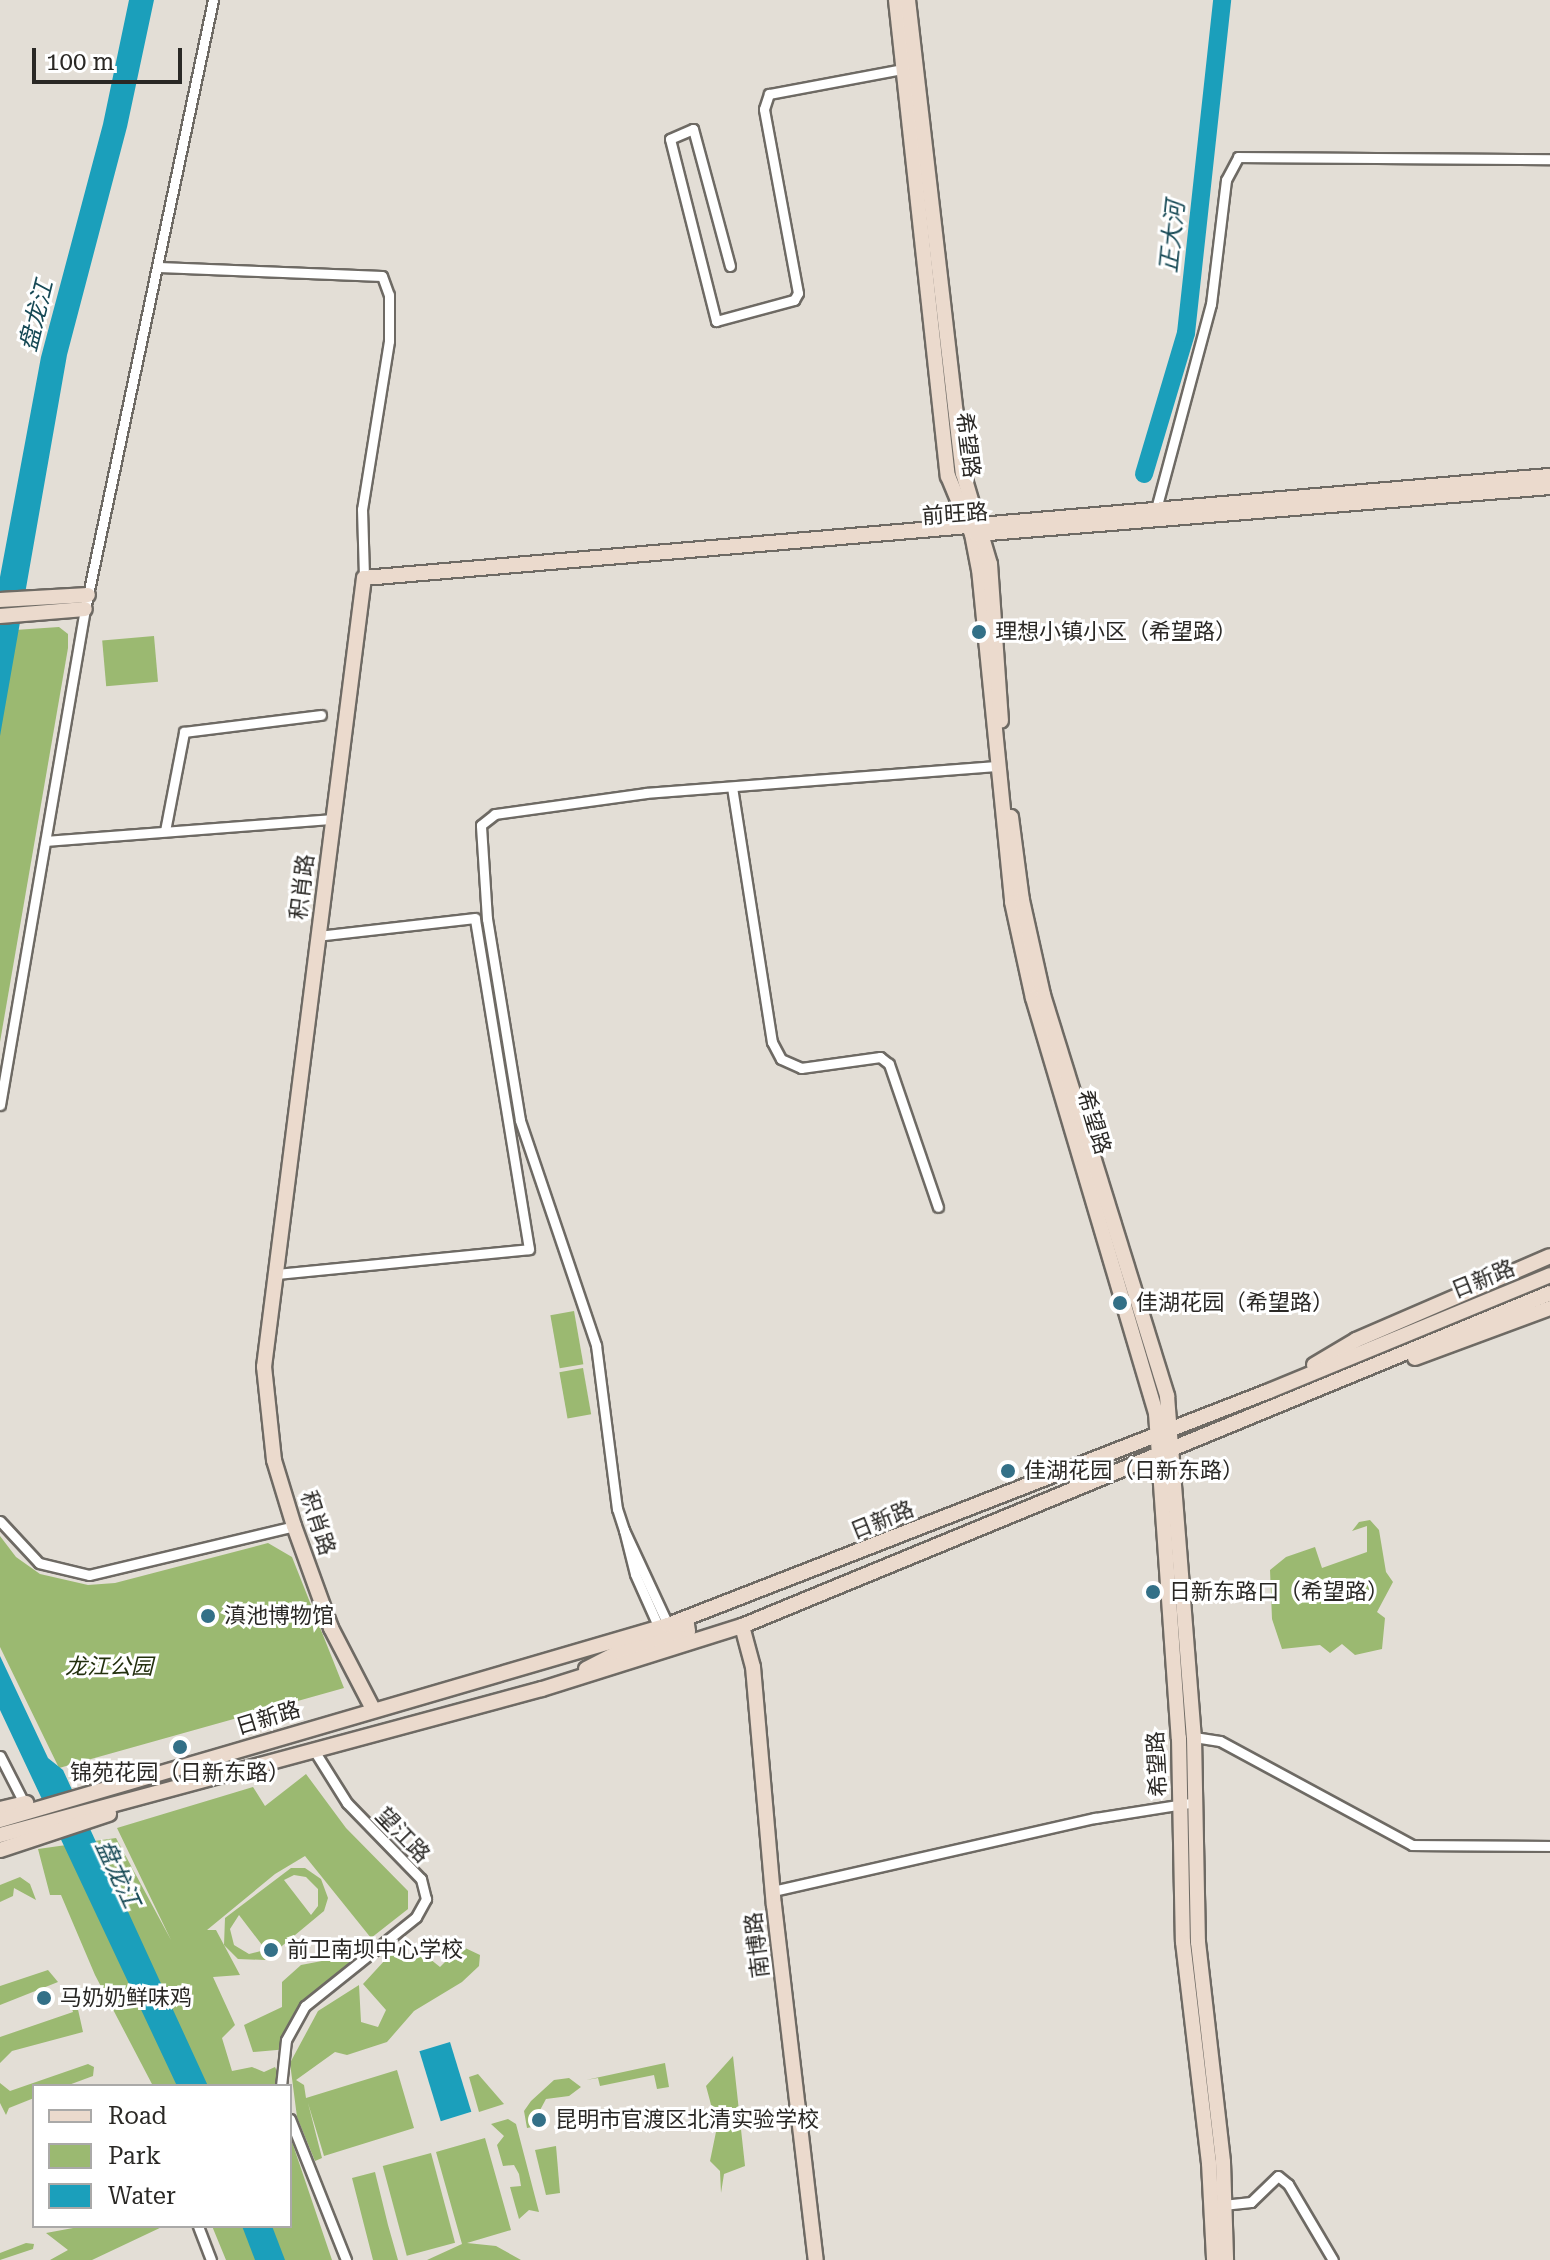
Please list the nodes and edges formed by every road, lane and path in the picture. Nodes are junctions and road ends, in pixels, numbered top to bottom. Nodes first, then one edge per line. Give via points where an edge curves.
1 (213, 0) edge
2 (896, 0) edge
3 (908, 0) edge
4 (908, 52) junction
5 (903, 69) junction
6 (918, 143) junction
7 (1550, 159) edge
8 (730, 266) dead end
9 (159, 267) junction
10 (1550, 476) edge
11 (1550, 487) edge
12 (1156, 509) junction
13 (977, 530) junction
14 (363, 581) junction
15 (0, 600) edge
16 (86, 602) junction
17 (0, 616) edge
18 (321, 715) dead end
19 (995, 766) junction
20 (732, 787) junction
21 (332, 819) junction
22 (165, 831) junction
23 (46, 841) junction
24 (318, 936) junction
25 (0, 1105) edge
26 (938, 1207) dead end
27 (1550, 1256) edge
28 (276, 1274) junction
29 (1550, 1275) edge
30 (1550, 1293) edge
31 (1550, 1308) edge
32 (1269, 1391) junction
33 (1289, 1399) junction
34 (1164, 1432) junction
35 (1172, 1447) junction
36 (1157, 1453) junction
37 (0, 1521) edge
38 (294, 1526) junction
39 (668, 1625) junction
40 (742, 1626) junction
41 (553, 1686) junction
42 (373, 1709) junction
43 (1194, 1737) junction
44 (315, 1752) junction
45 (0, 1756) edge
46 (1189, 1802) junction
47 (89, 1803) junction
48 (31, 1820) junction
49 (3, 1823) edge
50 (1550, 1846) edge
51 (0, 1850) edge
52 (773, 1891) junction
53 (281, 2084) edge
54 (292, 2124) edge
55 (1216, 2205) junction
56 (199, 2228) edge
57 (211, 2260) edge
58 (346, 2260) edge
59 (816, 2260) edge
60 (1214, 2260) edge
61 (1226, 2260) edge
62 (1333, 2260) edge

1 - 9 street
2 - 4 street, 希望路
3 - 4 street, 希望路
4 - 5 street, 希望路
4 - 6 street, 希望路
5 - 6 street, 希望路
5 - 8 street via 769,94 764,109 798,293 794,300 716,321 670,139 693,129
6 - 13 street, 希望路 via 948,476
7 - 12 street via 1238,157 1226,180 1211,304
9 - 14 street, 积肖路 via 382,276 389,295 389,341 362,509
9 - 16 street
10 - 12 street, 前旺路
11 - 13 street, 前旺路
12 - 13 street, 前旺路
13 - 14 street, 前旺路
13 - 19 street, 希望路
13 - 34 street, 希望路 via 1028,933 1161,1376
14 - 21 street, 积肖路
15 - 16 street via 57,595
16 - 17 street via 56,611
16 - 23 street
18 - 22 street via 184,732
19 - 20 street
19 - 34 street, 希望路 via 1018,937
20 - 26 street via 772,1042 781,1059 801,1068 880,1057 889,1064
20 - 39 street via 495,814 479,831 487,919 520,1120 596,1345 617,1509
21 - 22 street
21 - 24 street, 积肖路
22 - 23 street
23 - 25 street
24 - 28 street, 积肖路
24 - 28 street via 475,918 529,1249
27 - 32 street via 1356,1340
28 - 38 street, 积肖路 via 264,1367 266,1417
29 - 32 street, 日新路
30 - 33 street, 日新路
31 - 33 street, 日新路
32 - 34 street, 日新路
33 - 35 street, 日新路
34 - 35 street, 希望路
34 - 36 street, 希望路
34 - 39 street, 日新路
35 - 36 street, 日新路
35 - 43 street, 希望路
36 - 40 street, 日新路
36 - 46 street, 希望路
37 - 38 street via 39,1563 89,1575
38 - 42 street, 积肖路 via 331,1628
39 - 41 street via 685,1624 688,1631 617,1653
39 - 42 street, 日新路
40 - 41 street, 日新路
40 - 52 street, 南博路 via 753,1667
41 - 44 street, 日新路
42 - 47 street, 日新路 via 213,1757
43 - 46 street, 希望路
43 - 50 street via 1220,1741 1412,1845
44 - 47 street, 日新路 via 192,1785
44 - 53 street, 望江路 via 347,1803 421,1879 426,1899 416,1917 305,2006 286,2040
45 - 48 street
46 - 52 street
46 - 55 street, 希望路 via 1183,1942
47 - 48 street, 日新路
47 - 48 street, 日新路
48 - 49 street, 日新路
48 - 49 street, 日新路
48 - 51 street, 日新路
52 - 59 street, 南博路
54 - 58 street
55 - 60 street, 希望路
55 - 61 street, 希望路
55 - 62 street via 1251,2202 1278,2176
56 - 57 street

